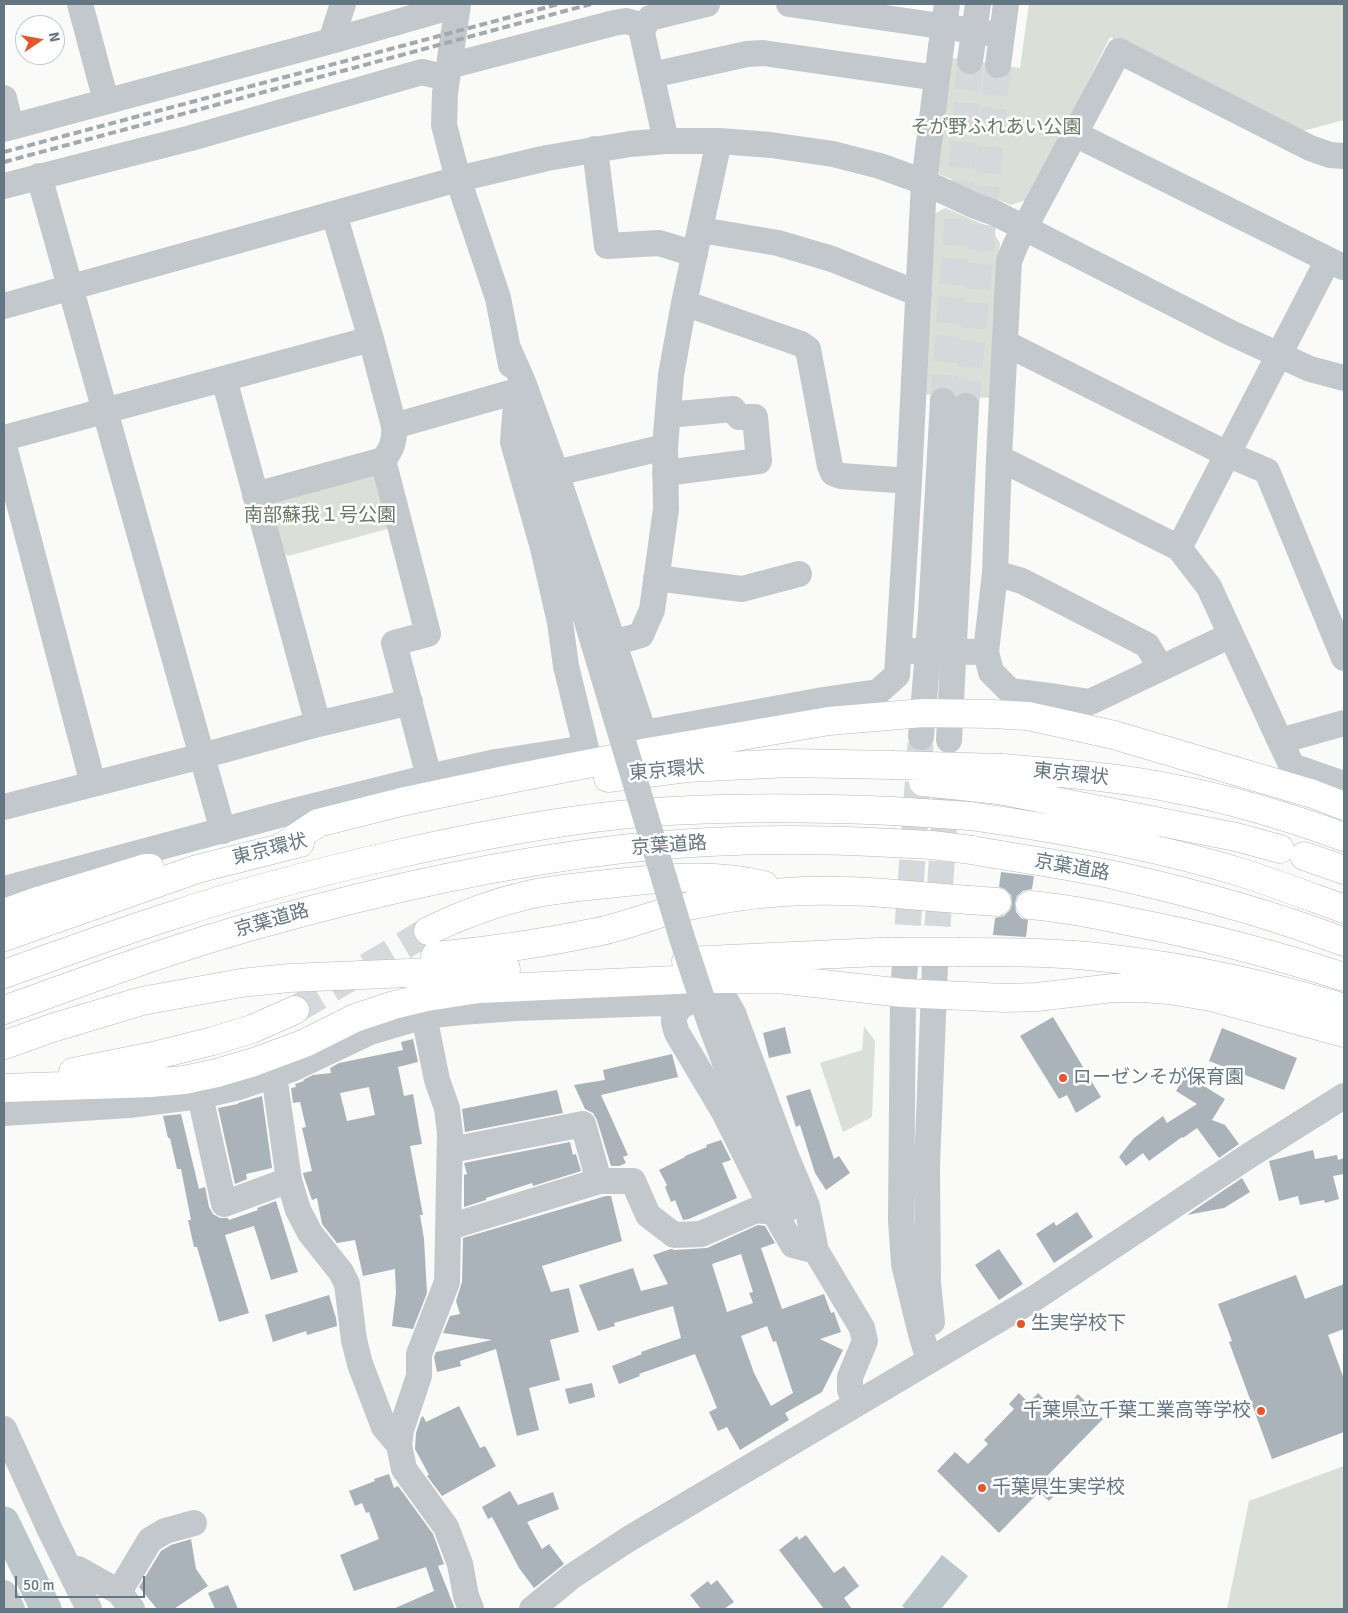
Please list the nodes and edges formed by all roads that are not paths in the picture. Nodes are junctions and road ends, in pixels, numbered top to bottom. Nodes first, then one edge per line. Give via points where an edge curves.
1 (80, 4) edge
2 (343, 4) edge
3 (458, 4) edge
4 (707, 4) edge
5 (789, 4) edge
6 (947, 4) edge
7 (978, 4) edge
8 (1006, 4) edge
9 (644, 26) junction
10 (974, 31) junction
11 (1002, 35) junction
12 (331, 41) junction
13 (970, 61) tunnel mouth
14 (998, 65) tunnel mouth
15 (448, 72) junction
16 (652, 75) junction
17 (937, 78) junction
18 (4, 98) edge
19 (106, 102) junction
20 (8, 128) edge
21 (1075, 134) junction
22 (666, 141) junction
23 (719, 141) junction
24 (595, 150) junction
25 (1344, 156) edge
26 (40, 176) junction
27 (458, 179) junction
28 (924, 182) junction
29 (4, 186) edge
30 (334, 214) junction
31 (1025, 229) junction
32 (698, 242) junction
33 (1336, 264) edge
34 (71, 288) junction
35 (919, 294) junction
36 (684, 302) junction
37 (4, 306) edge
38 (371, 339) junction
39 (1005, 343) junction
40 (508, 348) junction
41 (1278, 355) junction
42 (1344, 378) edge
43 (224, 379) junction
44 (517, 391) junction
45 (105, 410) junction
46 (668, 415) junction
47 (394, 426) junction
48 (4, 438) edge
49 (4, 446) edge
50 (666, 447) junction
51 (1227, 454) junction
52 (999, 458) junction
53 (383, 460) junction
54 (556, 473) junction
55 (665, 473) junction
56 (909, 481) junction
57 (255, 495) junction
58 (1179, 548) junction
59 (995, 573) junction
60 (799, 574) dead end
61 (656, 578) junction
62 (1231, 635) junction
63 (614, 643) junction
64 (899, 651) junction
65 (986, 652) junction
66 (1344, 658) edge
67 (1161, 668) junction
68 (410, 702) junction
69 (636, 709) junction
70 (951, 713) junction
71 (318, 724) junction
72 (1344, 724) edge
73 (581, 725) junction
74 (922, 725) junction
75 (950, 740) tunnel mouth
76 (1280, 740) junction
77 (202, 756) junction
78 (429, 777) junction
79 (1001, 779) junction
80 (93, 784) junction
81 (1344, 784) edge
82 (1344, 806) edge
83 (4, 807) edge
84 (223, 831) junction
85 (1344, 837) edge
86 (282, 847) junction
87 (197, 869) junction
88 (1344, 870) edge
89 (4, 889) edge
90 (787, 891) junction
91 (997, 902) dead end
92 (1030, 905) dead end
93 (1344, 909) edge
94 (4, 913) edge
95 (428, 931) tunnel mouth
96 (4, 937) edge
97 (1344, 942) edge
98 (905, 964) tunnel mouth
99 (935, 965) tunnel mouth
100 (4, 974) edge
101 (1344, 977) edge
102 (289, 978) junction
103 (904, 993) junction
104 (933, 994) junction
105 (1344, 1008) edge
106 (678, 1009) junction
107 (4, 1010) edge
108 (295, 1010) tunnel mouth
109 (424, 1016) junction
110 (1344, 1033) edge
111 (4, 1045) edge
112 (274, 1075) junction
113 (4, 1087) edge
114 (200, 1096) junction
115 (1344, 1096) edge
116 (4, 1113) edge
117 (451, 1150) junction
118 (289, 1180) junction
119 (599, 1181) junction
120 (782, 1210) junction
121 (448, 1228) junction
122 (816, 1251) junction
123 (929, 1360) junction
124 (855, 1404) junction
125 (4, 1429) edge
126 (400, 1445) junction
127 (194, 1523) dead end
128 (71, 1571) junction
129 (4, 1593) edge
130 (126, 1601) edge
131 (12, 1609) edge
132 (89, 1609) edge
133 (471, 1609) edge
134 (532, 1609) edge

1 - 19 street
2 - 12 street
3 - 12 street
3 - 15 street
4 - 9 street via 650,18
5 - 10 street
6 - 17 street, bridge
7 - 10 street
8 - 11 street
9 - 15 street via 626,21 614,23
9 - 16 street via 642,33
10 - 11 street
10 - 13 street
11 - 14 street
12 - 19 street
15 - 26 street via 422,72 191,138
15 - 27 street via 444,125
16 - 17 street via 763,53
16 - 22 street
17 - 28 street
18 - 20 street
19 - 20 street
21 - 25 street via 1119,51 1310,148
21 - 31 street
21 - 33 street
22 - 23 street
22 - 24 street
23 - 28 street via 833,154
23 - 32 street
24 - 27 street
24 - 32 street via 607,246
26 - 29 street
26 - 34 street
27 - 30 street
27 - 40 street via 498,298
28 - 31 street
28 - 35 street
30 - 34 street
30 - 38 street
31 - 39 street via 1009,261
31 - 41 street
32 - 35 street via 778,243 832,259
32 - 36 street
33 - 41 street
34 - 37 street
34 - 45 street
35 - 56 street
36 - 46 street via 671,374
36 - 56 street via 808,349 833,473
38 - 43 street
38 - 47 street
39 - 51 street
39 - 52 street
40 - 44 street
40 - 54 street
41 - 42 street via 1310,369
41 - 51 street
43 - 45 street
43 - 57 street
44 - 47 street
44 - 73 street via 512,442 545,558
44 - 120 street, bridge via 526,435 586,618 682,938 710,1023
45 - 48 street
45 - 77 street
46 - 50 street
46 - 55 street via 733,409 739,418 755,416 759,461
47 - 53 street via 392,449
49 - 80 street
50 - 54 street
50 - 55 street
51 - 58 street
51 - 66 street via 1267,471
52 - 58 street
52 - 59 street
53 - 57 street
53 - 68 street via 428,634 394,643
54 - 63 street
55 - 61 street via 666,509
56 - 64 street
57 - 71 street
58 - 62 street via 1209,587
59 - 65 street
59 - 67 street via 1022,582 1147,645
60 - 61 street via 742,589
61 - 63 street via 652,610 641,635
62 - 67 street
62 - 76 street
63 - 69 street
64 - 65 street, bridge
64 - 69 street via 897,676 878,692 644,732
65 - 67 street via 991,672 1010,691 1090,702
68 - 71 street
68 - 78 street
69 - 73 street
70 - 74 highway
70 - 74 street via 954,404
70 - 75 street
70 - 82 highway via 1028,716 1106,733
71 - 77 street
72 - 76 street
73 - 78 street via 586,748 496,762
74 - 86 highway via 880,716 812,724 648,752 401,802 318,823
76 - 81 street via 1292,766
77 - 80 street
77 - 84 street
78 - 84 street
79 - 85 highway, 東京環状 via 1080,775 1175,788 1274,813
79 - 86 highway, 東京環状, bridge via 891,772 767,774 739,766 687,768 621,775 481,802
79 - 88 highway via 1236,837
80 - 83 street
84 - 89 street
86 - 87 highway, 東京環状
87 - 94 highway via 146,868
87 - 96 highway, 東京環状
90 - 91 highway, bridge via 850,891
90 - 95 highway via 744,880 709,878 666,878 575,887 494,905
90 - 102 highway via 751,894 685,907 598,932 502,948 329,967
92 - 101 highway via 1062,908 1186,932
93 - 100 highway, 京葉道路, bridge via 1244,873 1030,824 893,811 737,807 608,817 466,839 291,880 177,913
97 - 107 highway, 京葉道路, bridge via 1239,908 1117,876 972,850 932,845 794,840 684,843 564,857 467,873 349,901 258,924
98 - 103 street
99 - 104 street
102 - 105 highway, bridge via 879,952 1021,952 1114,959 1230,978
102 - 111 highway via 142,1001
103 - 104 highway
103 - 113 highway via 778,979 698,979 479,989 394,1005 355,1018 305,1043 254,1062 184,1080
103 - 123 street via 901,1220 904,1264
104 - 110 highway via 1005,998 1113,988 1168,990 1220,999
104 - 123 street via 927,1166 928,1283 932,1331
106 - 109 street via 661,1003 641,1003
106 - 120 street via 674,1021 677,1033
106 - 122 street via 690,1001 715,996 726,1001 733,1012 807,1206
108 - 113 highway via 252,1029 213,1041
109 - 112 street via 370,1032 292,1070
109 - 117 street via 437,1080 447,1108
112 - 114 street
112 - 118 street
114 - 116 street via 129,1105
114 - 118 street via 224,1204
115 - 123 street via 1035,1298
117 - 119 street via 583,1124
117 - 121 street
118 - 126 street via 298,1210 310,1233 342,1272 347,1284 360,1364 384,1426
119 - 120 street via 633,1181 648,1215 674,1235 701,1234 756,1210
119 - 121 street
120 - 122 street
121 - 126 street via 447,1282 419,1354 420,1376 400,1430
122 - 124 street via 862,1328 865,1341 850,1377
123 - 124 street
124 - 134 street via 627,1540 571,1577
125 - 128 street
126 - 133 street via 404,1469 446,1527 460,1564
127 - 130 street via 165,1531 150,1540
128 - 130 street via 78,1569
128 - 132 street
129 - 131 street

